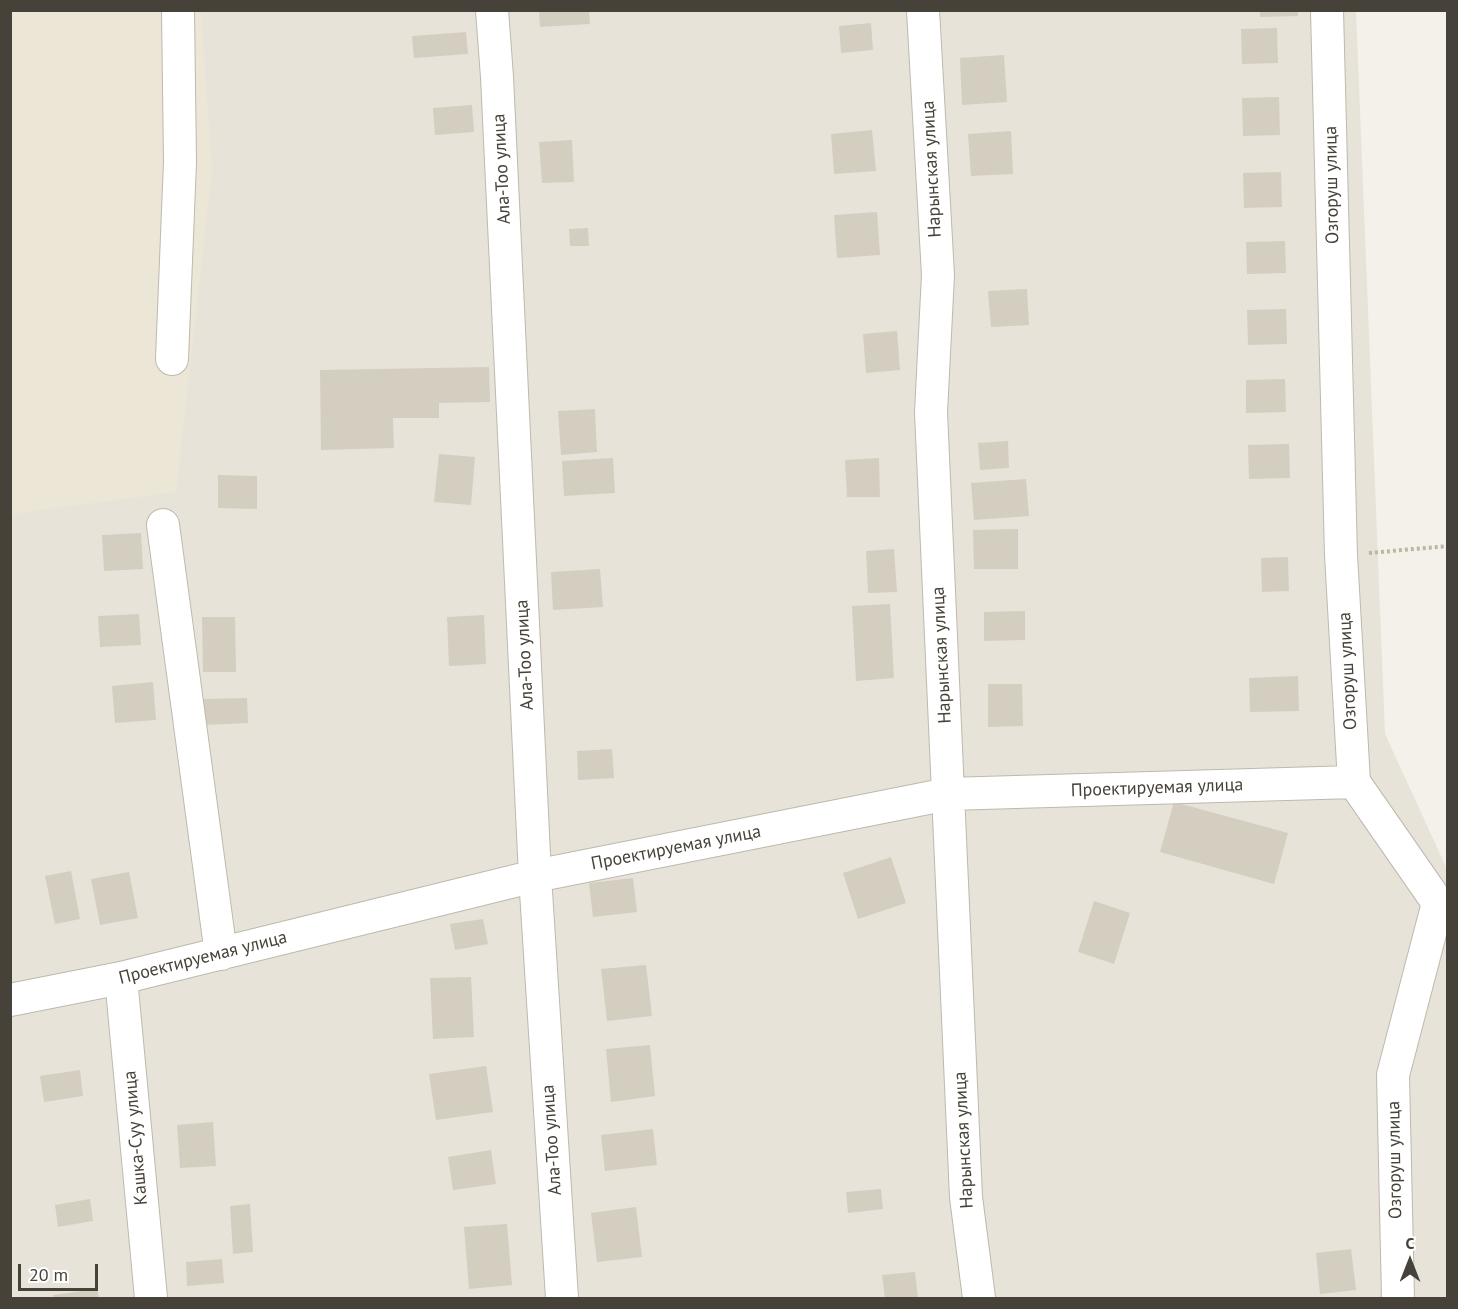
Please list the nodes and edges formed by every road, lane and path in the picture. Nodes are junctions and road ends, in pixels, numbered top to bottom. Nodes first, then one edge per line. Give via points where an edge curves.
1 (178, 10) edge
2 (492, 10) edge
3 (923, 10) edge
4 (1327, 10) edge
5 (172, 359) dead end
6 (163, 525) dead end
7 (1448, 546) edge
8 (1341, 555) junction
9 (1354, 782) junction
10 (948, 794) junction
11 (535, 876) junction
12 (220, 954) junction
13 (120, 978) junction
14 (10, 1000) edge
15 (151, 1299) edge
16 (562, 1299) edge
17 (979, 1299) edge
18 (1398, 1299) edge

1 - 5 street via 180,162
2 - 11 street, Ала-Тоо улица
3 - 10 street, Нарынская улица via 938,275 931,412
4 - 8 street, Озгоруш улица
6 - 12 street
7 - 8 path
8 - 9 street, Озгоруш улица
9 - 10 street, Проектируемая улица
9 - 18 street, Озгоруш улица via 1438,903 1394,1075
10 - 11 street, Проектируемая улица
10 - 17 street, Нарынская улица via 966,1197
11 - 12 street, Проектируемая улица
11 - 16 street, Ала-Тоо улица
12 - 13 street, Проектируемая улица
13 - 14 street, Проектируемая улица
13 - 15 street, Кашка-Суу улица

